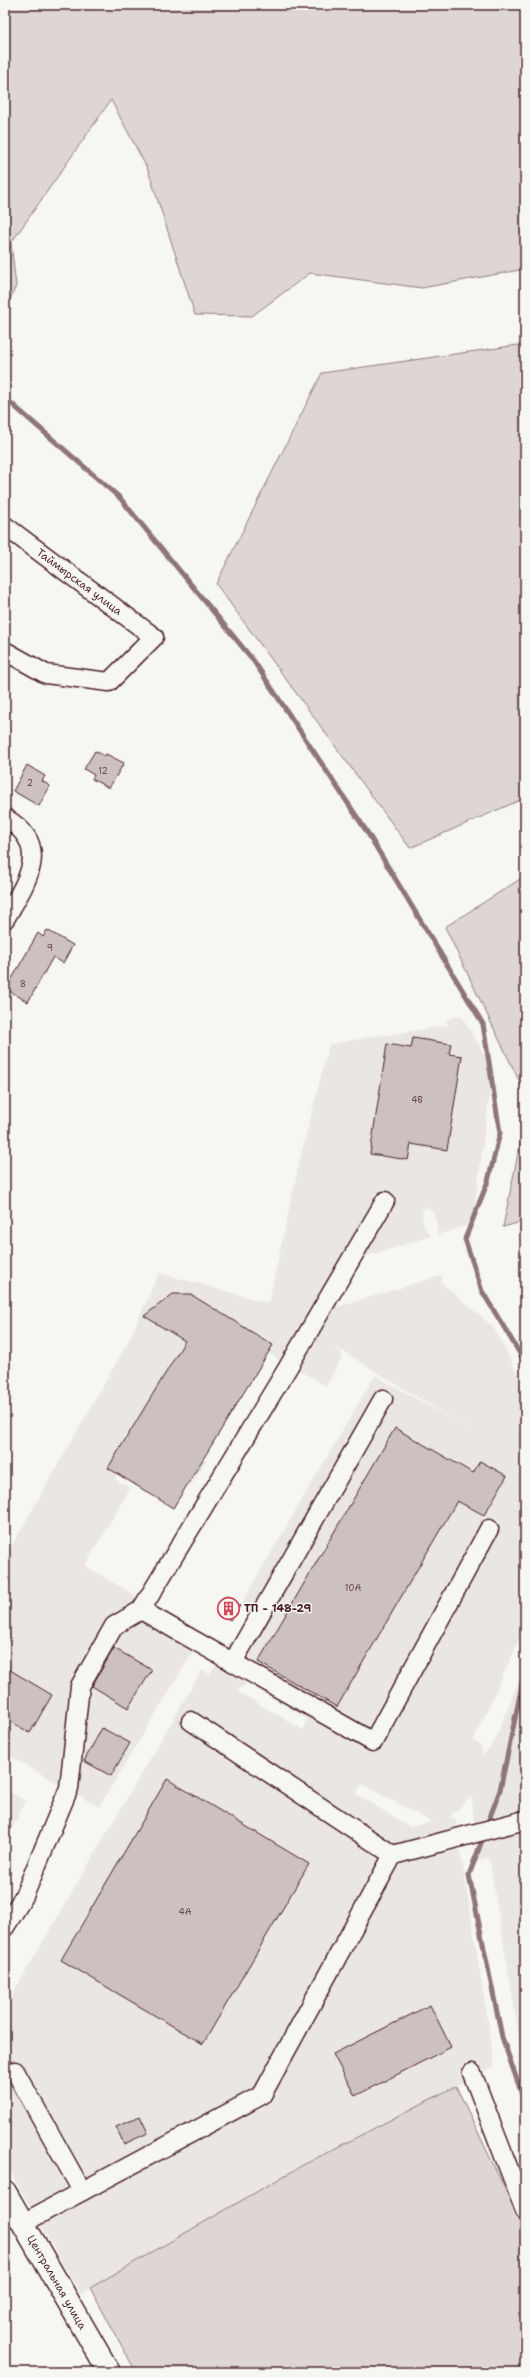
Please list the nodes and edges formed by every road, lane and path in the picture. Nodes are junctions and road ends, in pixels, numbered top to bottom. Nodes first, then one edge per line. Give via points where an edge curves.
1 (5, 526) edge
2 (5, 651) edge
3 (11, 822) edge
4 (5, 919) edge
5 (385, 1201) dead end
6 (383, 1399) dead end
7 (489, 1529) dead end
8 (141, 1610) junction
9 (233, 1662) junction
10 (191, 1721) dead end
11 (525, 1820) edge
12 (393, 1855) junction
13 (5, 1927) edge
14 (15, 2071) dead end
15 (472, 2073) dead end
16 (82, 2191) junction
17 (5, 2192) edge
18 (525, 2211) edge
19 (23, 2223) junction
20 (109, 2372) edge

1 - 2 street, Таймырская улица via 154,637 109,682 46,674
3 - 4 street via 32,847 31,872
5 - 8 street
6 - 9 street
7 - 9 street via 373,1742
8 - 9 street
8 - 13 street via 114,1626 80,1686 69,1788 24,1896
10 - 12 street
11 - 12 street
12 - 16 street via 262,2095
14 - 16 street
15 - 18 street
16 - 19 street
17 - 19 main road, Центральная улица
19 - 20 main road, Центральная улица

